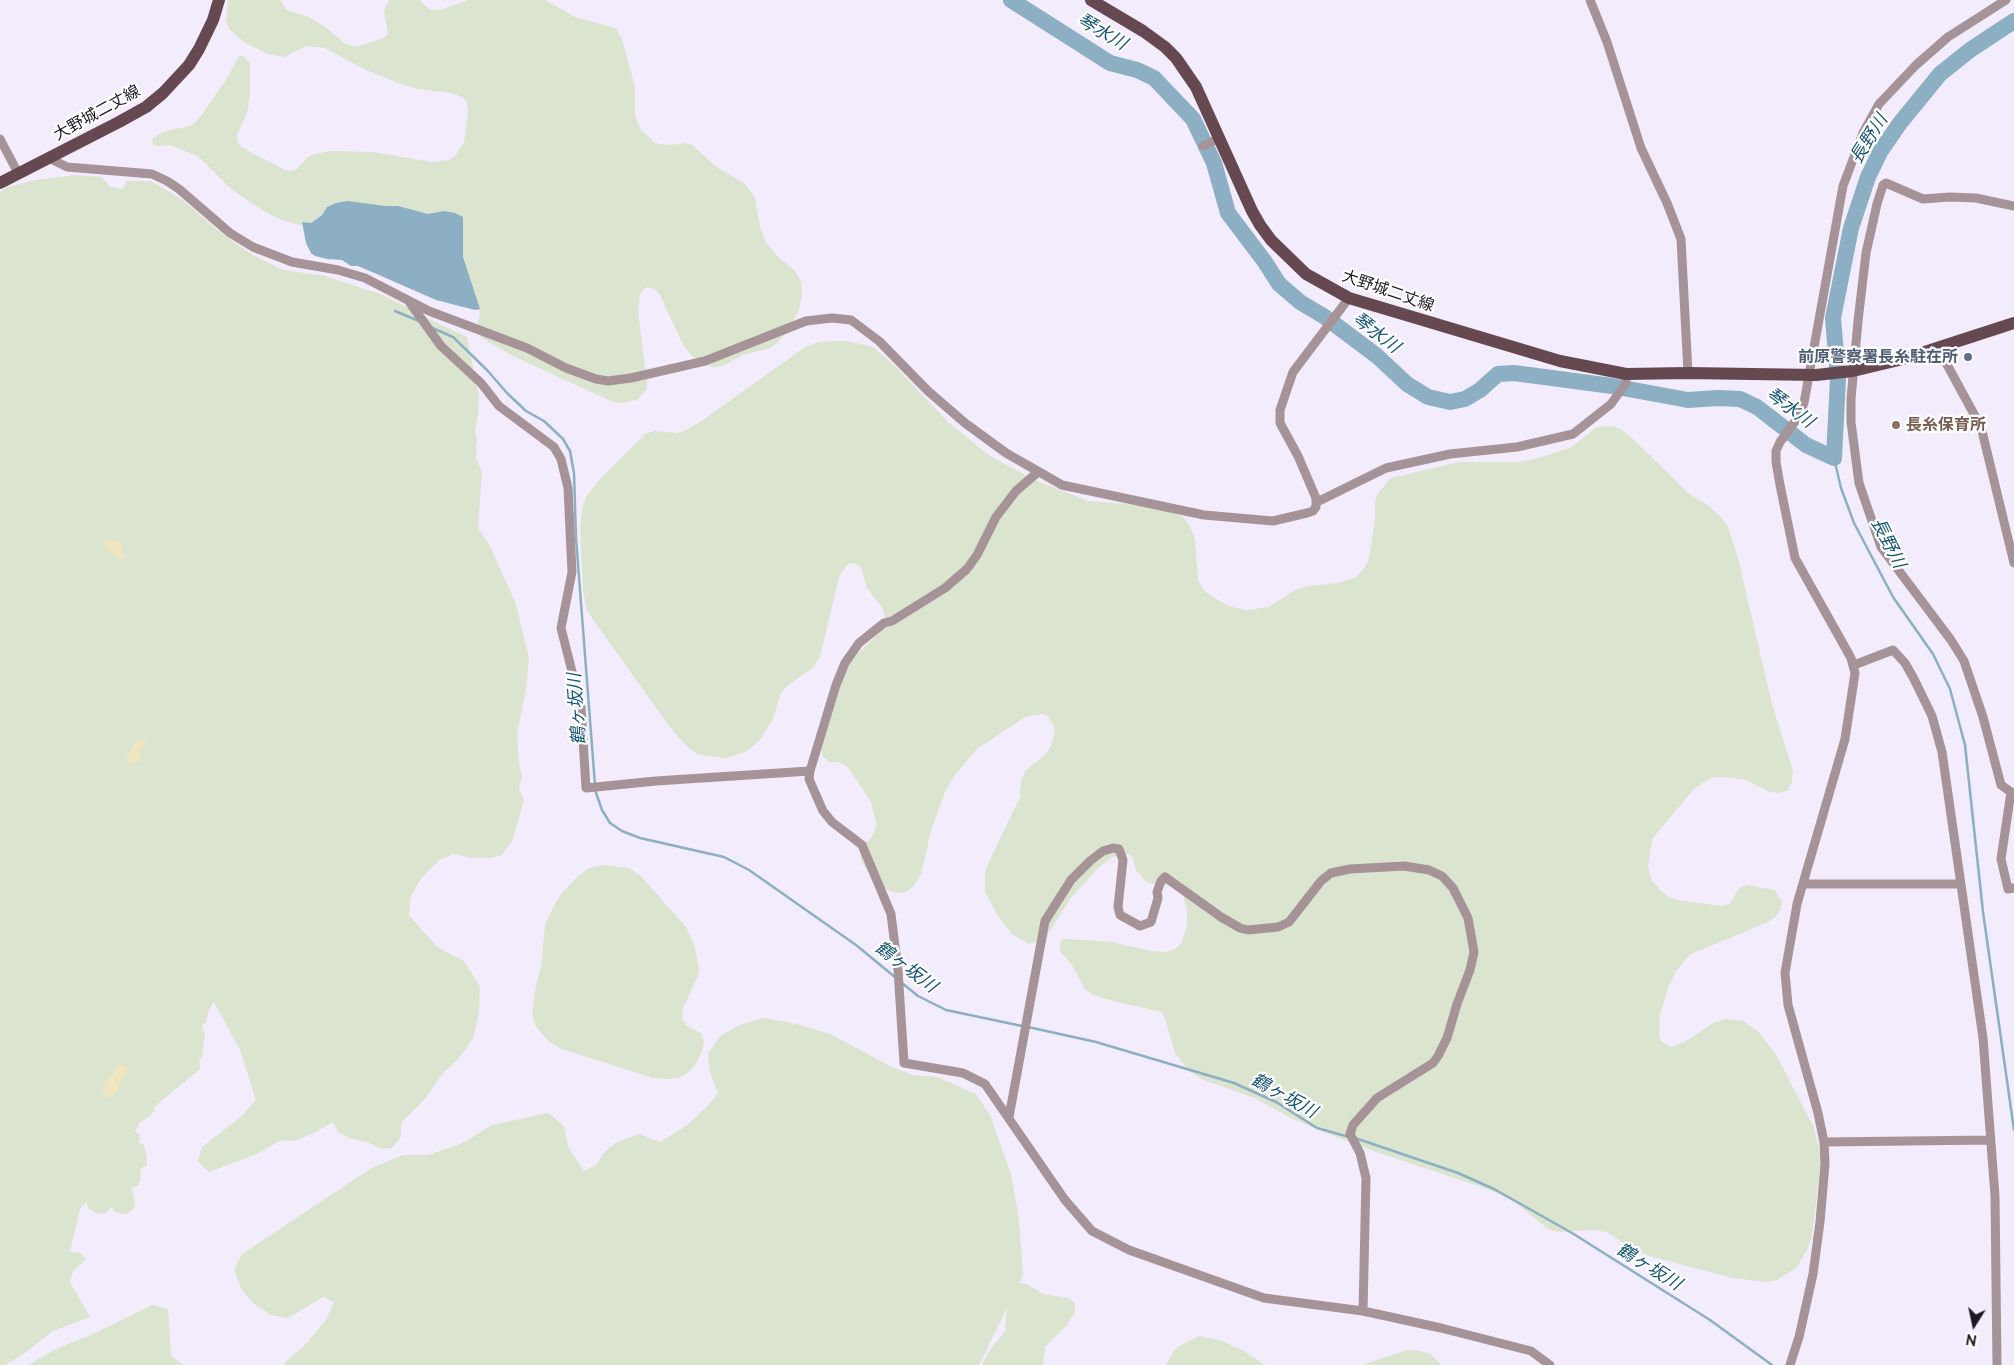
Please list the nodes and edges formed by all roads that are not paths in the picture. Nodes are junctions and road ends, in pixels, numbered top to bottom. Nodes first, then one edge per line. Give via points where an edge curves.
1 (219, 0) edge
2 (1091, 0) edge
3 (1590, 0) edge
4 (2006, 0) edge
5 (0, 139) edge
6 (49, 158) junction
7 (18, 173) junction
8 (0, 183) edge
9 (2014, 206) edge
10 (1349, 298) junction
11 (407, 299) junction
12 (2014, 323) edge
13 (1938, 348) junction
14 (1852, 371) junction
15 (1688, 373) junction
16 (1813, 375) junction
17 (1626, 379) junction
18 (1038, 472) junction
19 (1317, 502) junction
20 (2014, 563) edge
21 (1854, 665) junction
22 (810, 771) junction
23 (2013, 791) edge
24 (1803, 884) junction
25 (1961, 884) junction
26 (2014, 888) edge
27 (1010, 1117) junction
28 (1990, 1140) junction
29 (1824, 1142) junction
30 (1363, 1311) junction
31 (1550, 1365) edge
32 (1790, 1365) edge
33 (1997, 1365) edge

1 - 6 main road, 大野城二丈線 via 199,49 163,93 146,107
2 - 10 main road, 大野城二丈線 via 1144,31 1176,58 1196,87 1211,142 1271,240 1306,274
3 - 15 street via 1642,148 1681,239
4 - 16 street via 1948,37 1895,86 1875,111 1843,186
5 - 7 street
6 - 7 main road, 大野城二丈線
6 - 11 street via 67,167 152,174 179,189 230,233 253,247 292,262 358,276
7 - 8 main road, 大野城二丈線
9 - 14 street via 1976,198 1923,199 1886,183 1884,185 1866,253
10 - 17 main road, 大野城二丈線
10 - 19 street via 1293,372 1280,410 1280,423
11 - 18 street via 455,322 527,348 583,376 608,381 705,361 806,321 851,320 879,341 965,423
11 - 22 street via 441,346 481,383 499,406 554,447 560,459 568,488 572,572 561,628 581,707 586,788
12 - 13 main road
13 - 14 main road
13 - 20 street via 1981,428
14 - 16 main road, 大野城二丈線
14 - 23 street via 1854,460 1881,547 1964,661 2001,785
15 - 16 main road, 大野城二丈線
15 - 17 main road, 大野城二丈線
16 - 21 street via 1799,416 1776,451 1776,462 1795,558
17 - 19 street via 1611,404 1573,434 1517,447 1450,454 1386,468
18 - 19 street via 1062,486 1204,516 1284,520 1313,511
18 - 22 street via 1016,491 996,517 967,569 945,588 884,623 859,643 845,663 836,685
21 - 24 street via 1845,739
21 - 25 street via 1893,650 1914,679 1932,716 1942,752
22 - 27 street via 809,779 823,811 862,845 890,914 898,970 904,1063 963,1073 978,1079
23 - 26 street via 2001,859 2008,889
24 - 25 street
24 - 29 street via 1790,942 1785,985
25 - 28 street via 1983,1038
27 - 30 street via 1065,1200 1098,1235 1129,1250 1264,1298
27 - 30 street via 1045,921 1071,880 1104,851 1119,849 1123,860 1119,885 1120,915 1140,926 1151,922 1157,892 1165,877 1221,917 1248,930 1278,927 1289,922 1331,873 1404,866 1442,876 1453,888 1468,918 1474,952 1447,1038 1438,1056 1433,1063 1377,1098 1353,1125 1350,1134 1360,1153 1366,1178
28 - 29 street
28 - 33 street via 1996,1196
29 - 32 street via 1825,1164 1813,1274
30 - 31 street via 1531,1351

